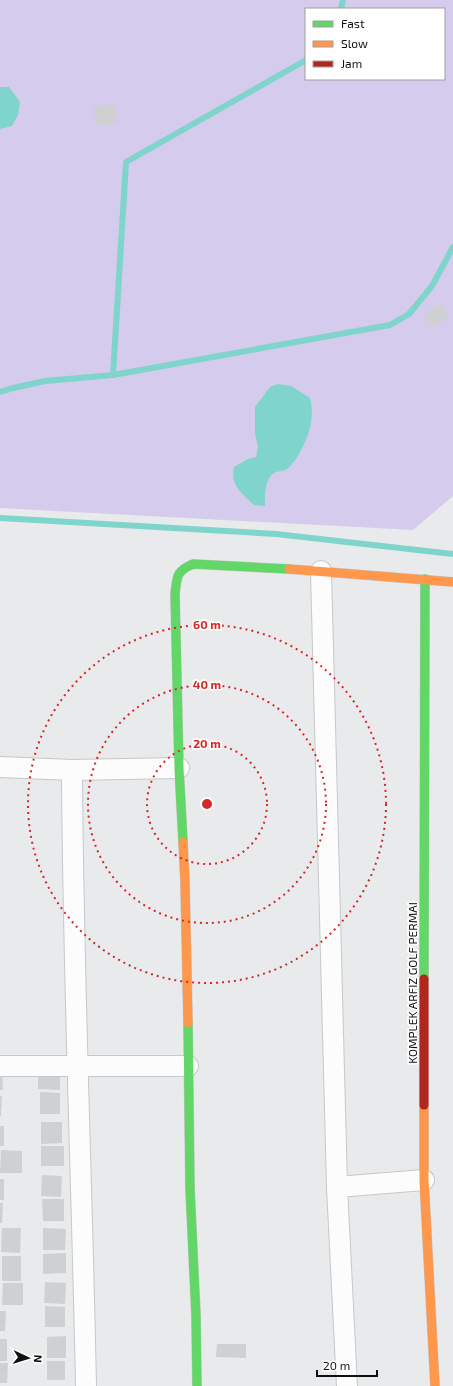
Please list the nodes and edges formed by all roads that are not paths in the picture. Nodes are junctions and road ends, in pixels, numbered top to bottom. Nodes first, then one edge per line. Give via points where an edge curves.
1 (320, 571) junction
2 (424, 579) junction
3 (453, 582) edge
4 (0, 767) edge
5 (180, 768) junction
6 (72, 770) junction
7 (0, 1066) edge
8 (78, 1066) junction
9 (188, 1066) junction
10 (424, 1180) junction
11 (337, 1187) junction
12 (86, 1386) edge
13 (197, 1386) edge
14 (346, 1386) edge
15 (436, 1386) edge

1 - 2 street
1 - 5 street via 193,564 178,572 175,594
1 - 11 street
2 - 3 street
2 - 10 street, KOMPLEK ARFIZ GOLF PERMAI
4 - 6 street
5 - 6 street
5 - 9 street
6 - 8 street via 72,874
7 - 8 street
8 - 9 street
8 - 12 street
9 - 13 street
10 - 11 street
10 - 15 street, KOMPLEK ARFIZ GOLF PERMAI
11 - 14 street

